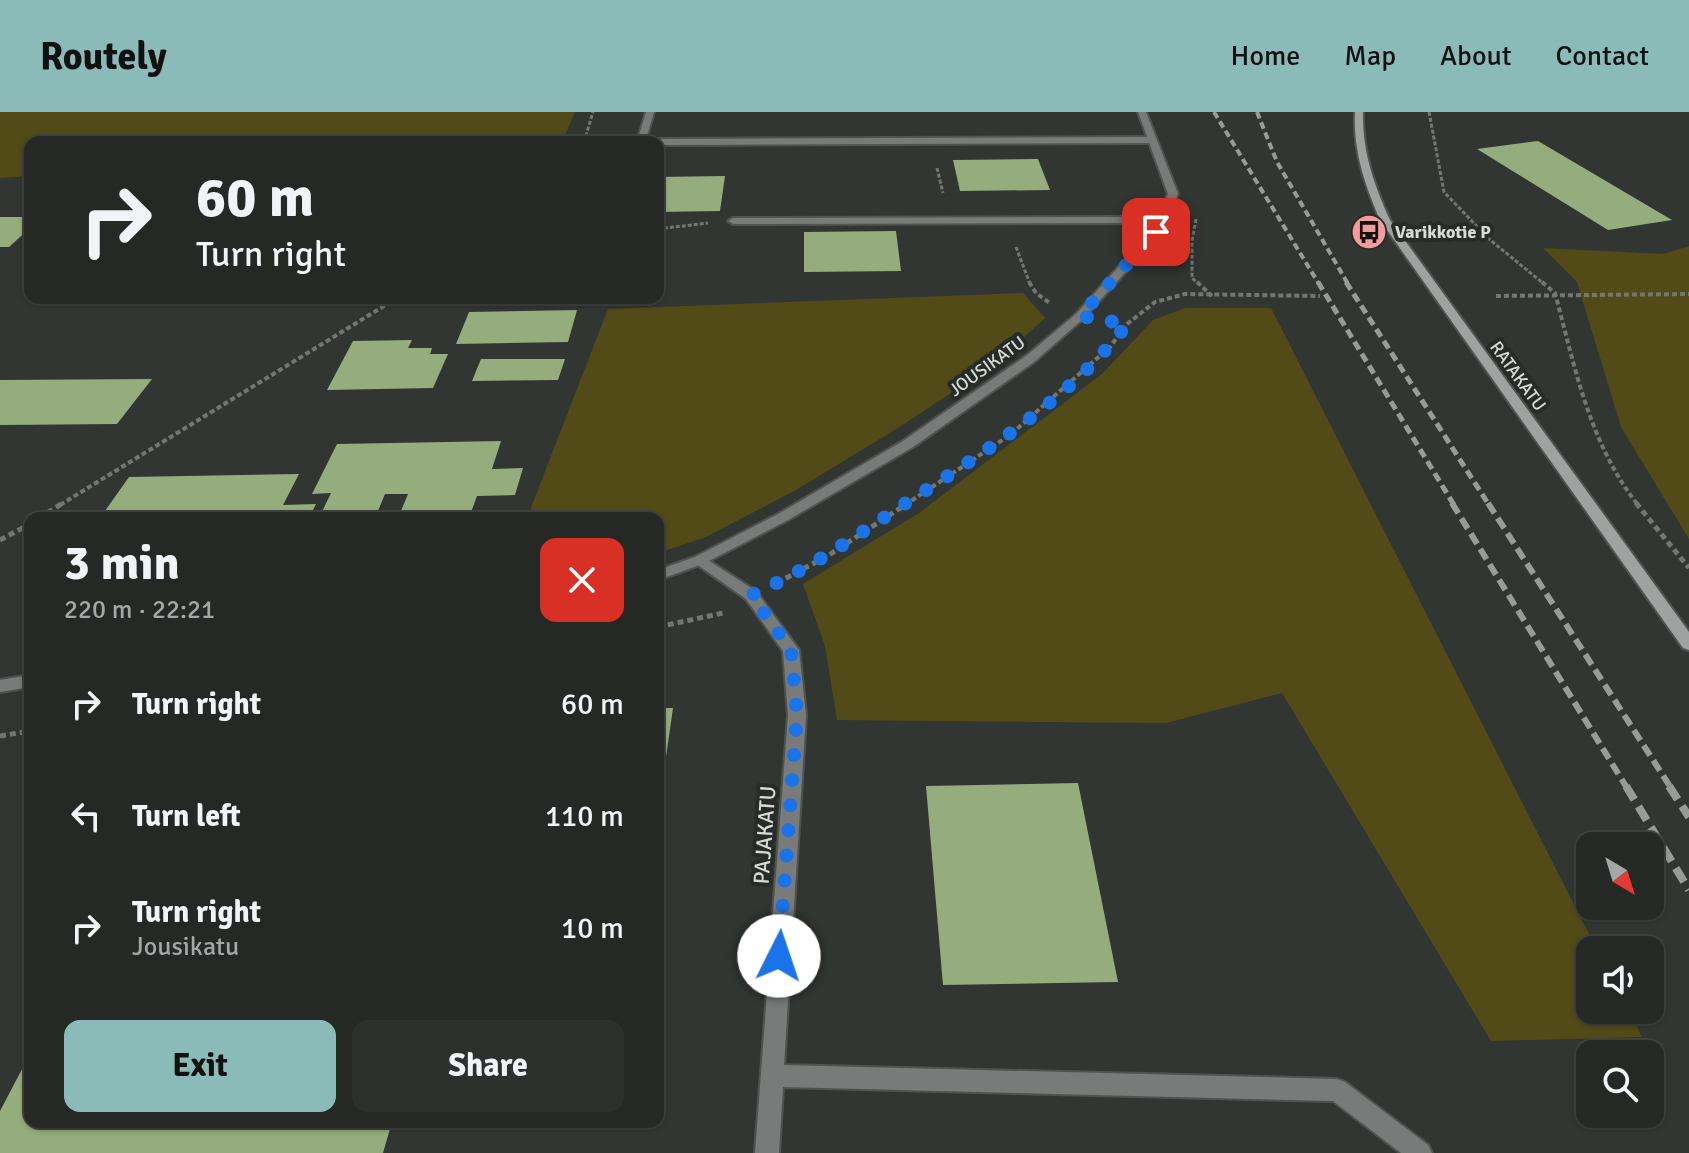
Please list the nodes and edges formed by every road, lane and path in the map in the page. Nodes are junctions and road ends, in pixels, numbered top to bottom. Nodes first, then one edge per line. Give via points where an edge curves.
1 (593, 112) edge
2 (650, 112) edge
3 (1142, 112) edge
4 (1359, 112) edge
5 (1429, 112) edge
6 (586, 136) edge
7 (643, 136) edge
8 (1153, 140) junction
9 (919, 141) junction
10 (664, 142) edge
11 (946, 220) junction
12 (991, 220) junction
13 (733, 221) joint
14 (664, 227) edge
15 (1156, 232) junction
16 (1555, 293) junction
17 (1689, 294) edge
18 (1320, 296) dead end
19 (1496, 296) dead end
20 (387, 304) edge
21 (1080, 316) junction
22 (1127, 324) junction
23 (48, 512) edge
24 (24, 527) edge
25 (0, 540) edge
26 (700, 560) junction
27 (1689, 568) edge
28 (664, 573) edge
29 (751, 595) junction
30 (664, 626) edge
31 (1689, 644) edge
32 (24, 682) edge
33 (0, 686) edge
34 (24, 732) edge
35 (0, 736) edge
36 (771, 1076) junction
37 (767, 1153) edge
38 (1420, 1153) edge

1 - 6 path
2 - 7 street
3 - 8 street, JOUSIKATU
4 - 31 main road, RATAKATU via 1367,181 1385,220
5 - 16 path via 1444,192 1489,239
8 - 9 street
8 - 15 street, JOUSIKATU via 1173,194
9 - 10 street
9 - 11 path via 941,175
11 - 12 street
11 - 13 street
12 - 15 street via 1122,220
12 - 21 path via 1006,230 1020,253 1026,280 1044,301
13 - 14 path
15 - 21 street, JOUSIKATU
16 - 17 path
16 - 19 path
16 - 27 path via 1587,414 1620,482
18 - 22 path via 1185,294 1155,302
20 - 23 path
21 - 22 path
21 - 26 street, JOUSIKATU via 1030,359 908,444
22 - 29 path via 1110,347 1010,435 829,555
24 - 25 path
26 - 28 street, JOUSIKATU
26 - 29 street, PAJAKATU
29 - 30 path via 715,617
29 - 36 street, PAJAKATU via 791,650 797,715
32 - 33 street
34 - 35 path
36 - 37 street, PAJAKATU
36 - 38 street via 1337,1090

